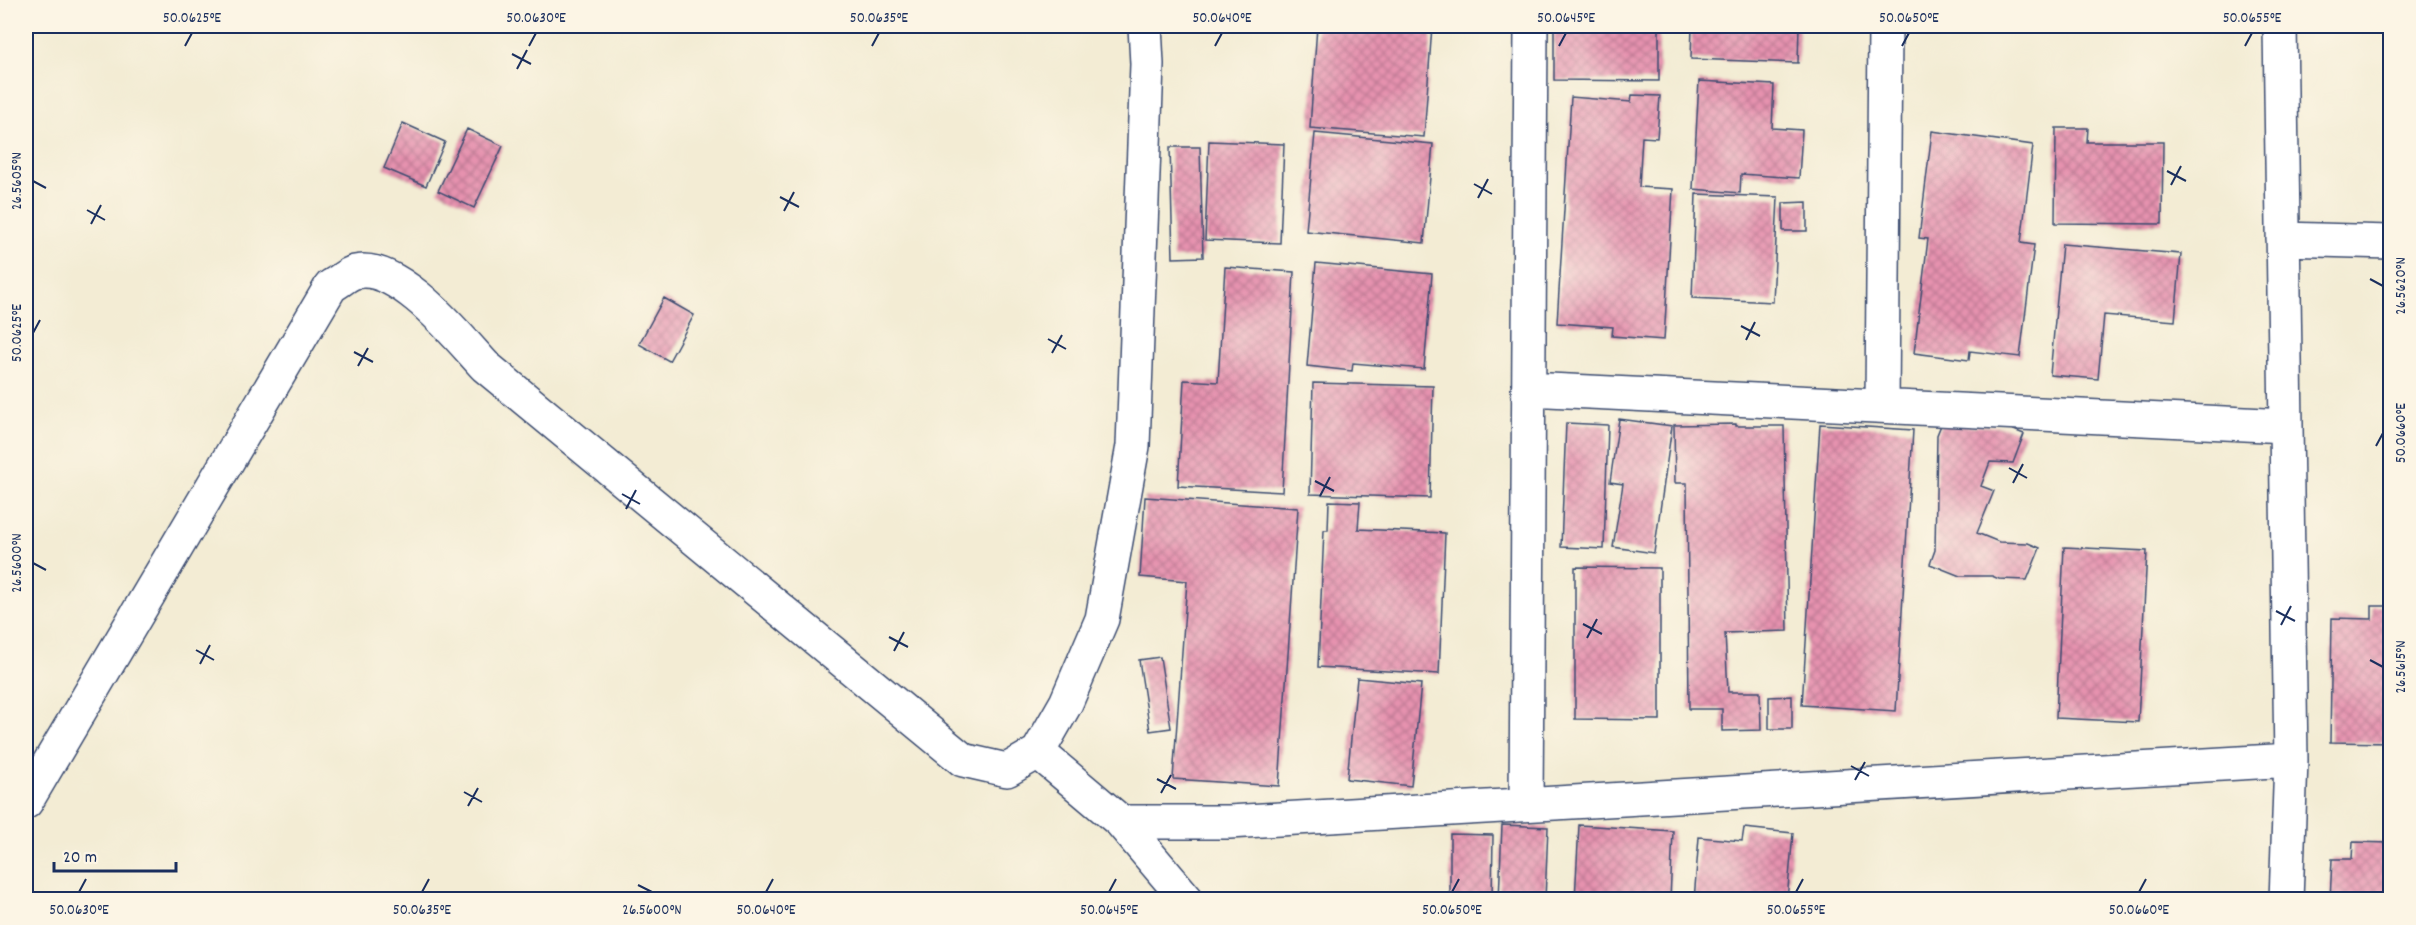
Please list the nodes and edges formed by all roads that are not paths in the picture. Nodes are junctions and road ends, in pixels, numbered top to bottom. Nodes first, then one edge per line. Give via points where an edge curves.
1 (1145, 26) edge
2 (1531, 26) edge
3 (1885, 26) edge
4 (2280, 26) edge
5 (2283, 239) junction
6 (2391, 242) edge
7 (1528, 388) junction
8 (1882, 406) junction
9 (2286, 426) junction
10 (1038, 752) junction
11 (2291, 760) junction
12 (26, 802) edge
13 (1526, 804) junction
14 (1121, 822) junction
15 (1187, 900) edge
16 (2286, 900) edge

1 - 10 street via 1147,64 1133,446 1102,619 1066,703
2 - 7 street
3 - 8 street
4 - 5 street
5 - 6 street
5 - 9 street
7 - 8 street
7 - 13 street
8 - 9 street
9 - 11 street
10 - 12 street via 1007,770 963,760 485,366 424,300 379,273 356,272 331,286
10 - 14 street
11 - 13 street
11 - 16 street
13 - 14 street via 1229,822
14 - 15 street

